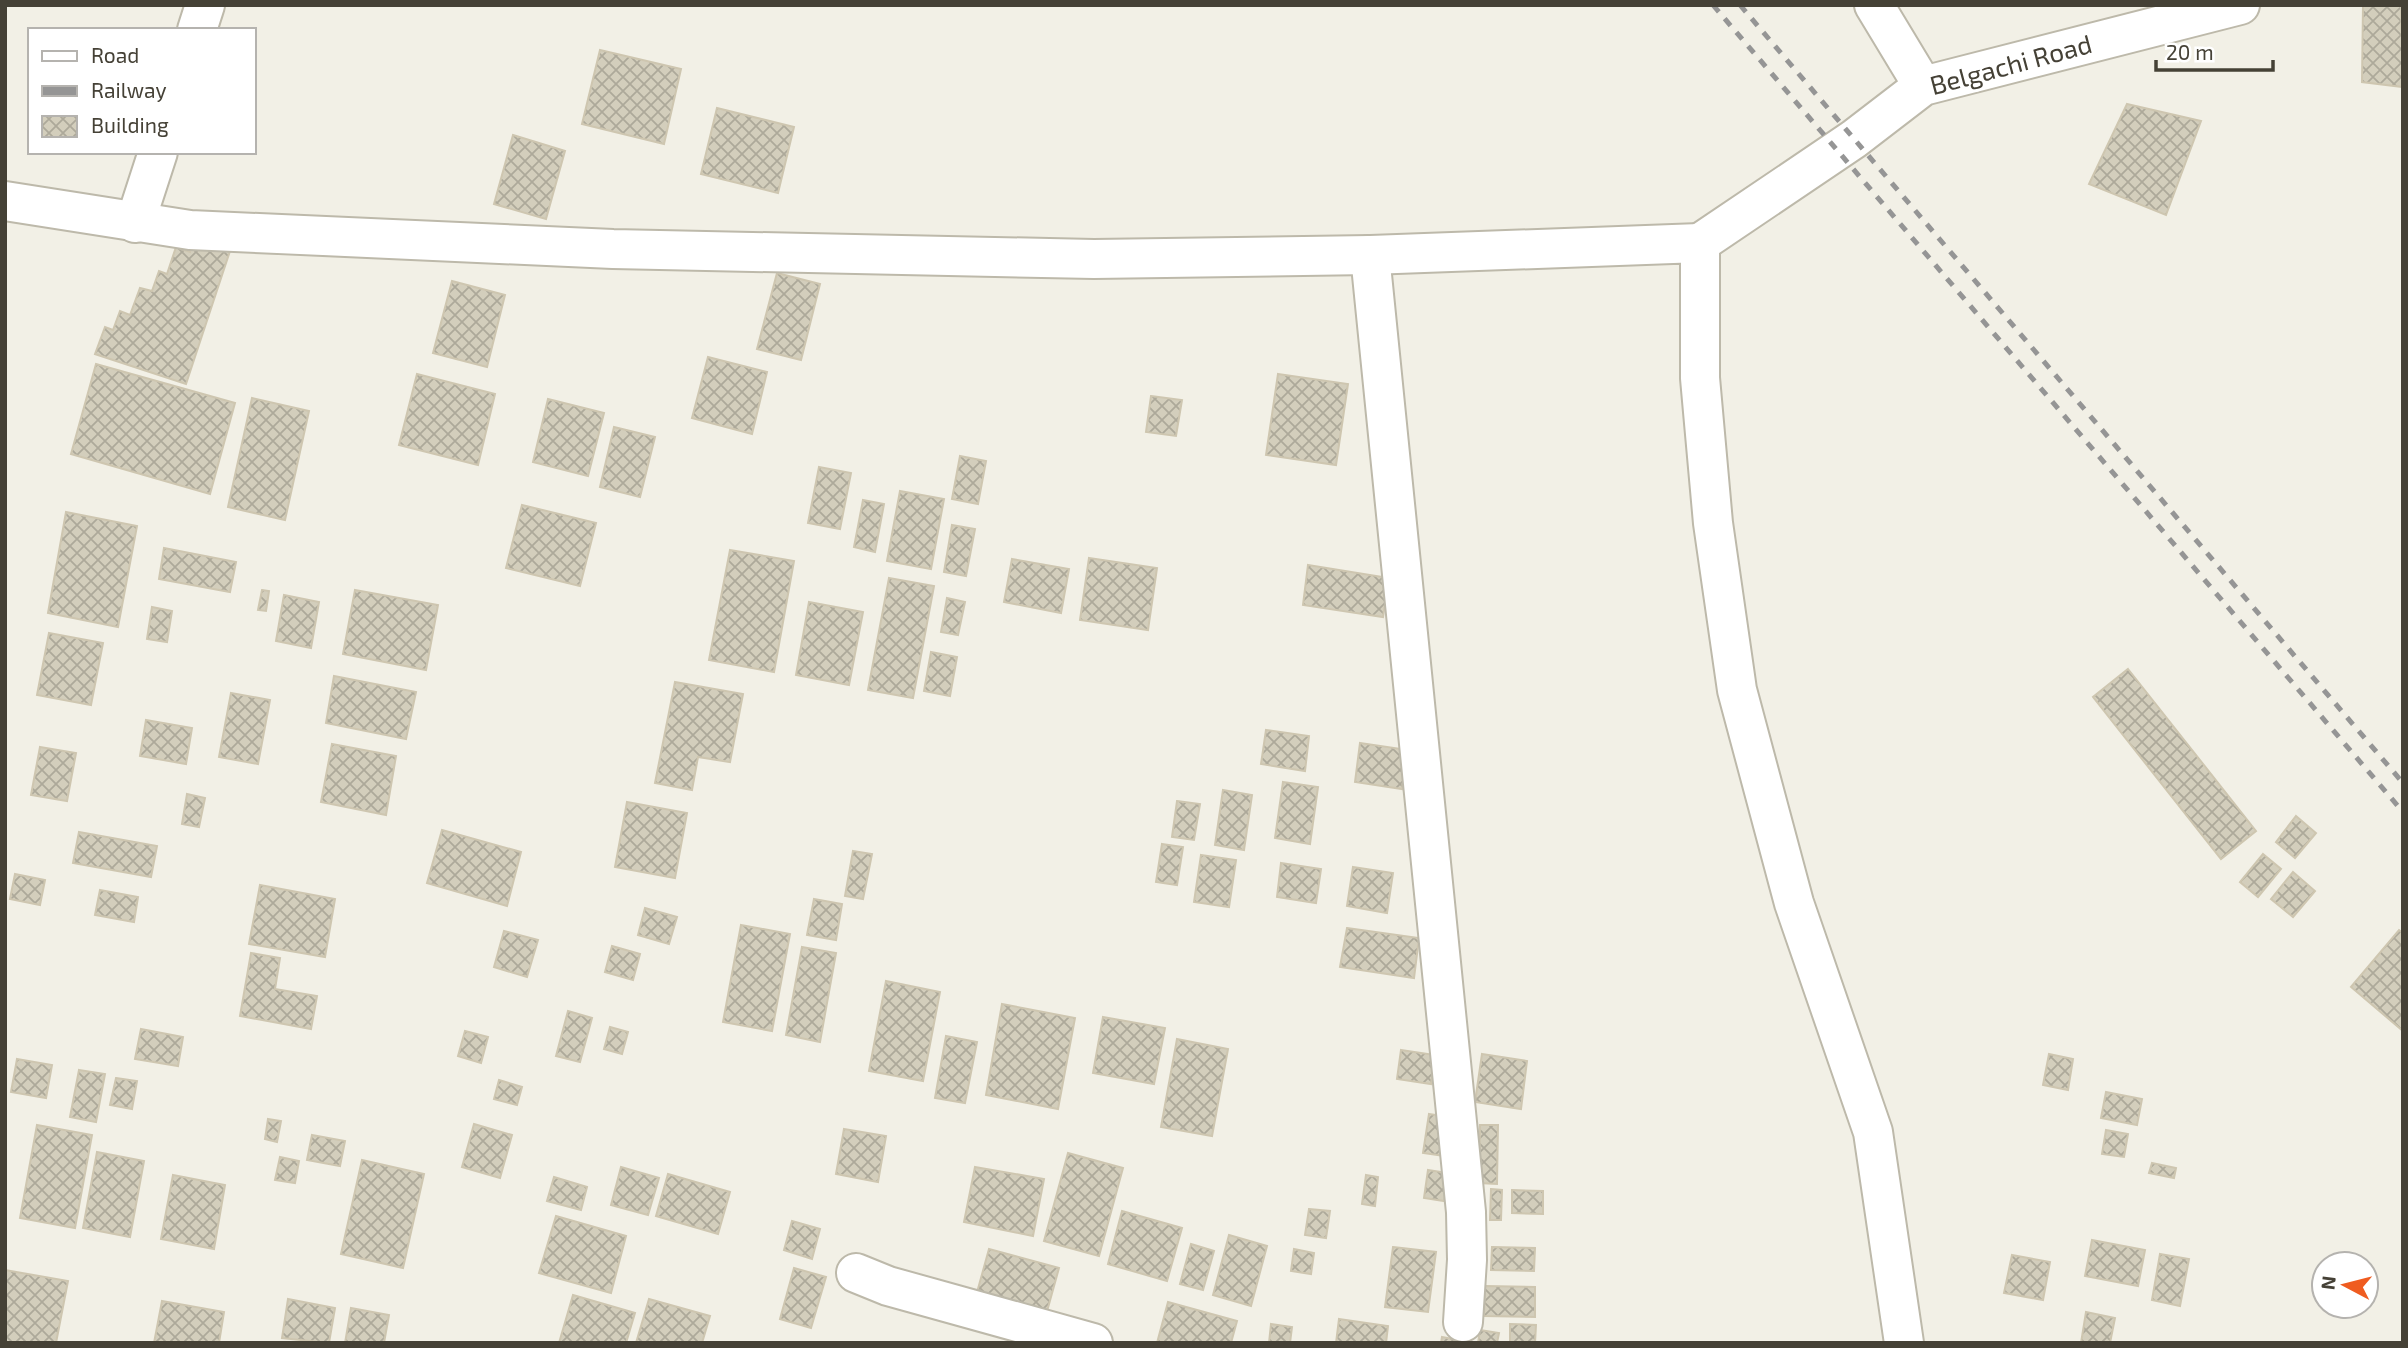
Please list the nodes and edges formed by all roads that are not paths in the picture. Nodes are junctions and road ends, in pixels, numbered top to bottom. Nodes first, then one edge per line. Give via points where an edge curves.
1 (205, 5) edge
2 (1874, 5) edge
3 (2239, 5) edge
4 (199, 28) edge
5 (1923, 86) junction
6 (157, 154) edge
7 (5, 201) edge
8 (135, 223) junction
9 (1700, 243) junction
10 (1370, 255) junction
11 (856, 1273) dead end
12 (1463, 1322) dead end
13 (1093, 1343) edge
14 (1904, 1343) edge

1 - 4 street
2 - 5 street
3 - 5 street, Belgachi Road
5 - 9 street, Belgachi Road via 1854,139
6 - 8 street
7 - 8 street
8 - 10 street via 190,230 612,249 1094,259
9 - 10 street
9 - 14 street via 1700,378 1713,523 1737,690 1794,903 1873,1132
10 - 12 street via 1466,1212
11 - 13 street

